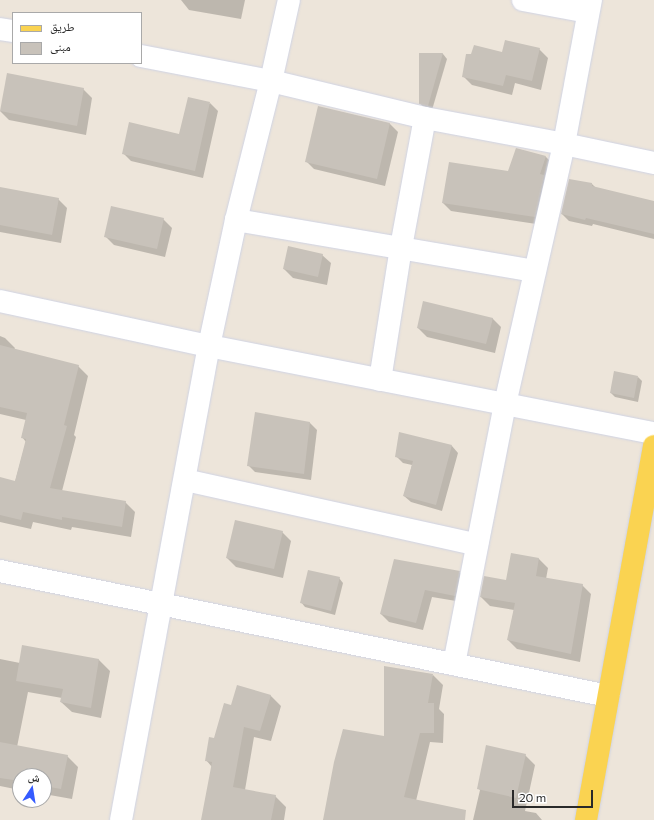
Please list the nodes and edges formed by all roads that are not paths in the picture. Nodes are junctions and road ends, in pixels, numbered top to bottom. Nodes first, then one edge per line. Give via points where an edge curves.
1 (289, 0) edge
2 (523, 0) edge
3 (589, 6) edge
4 (0, 29) edge
5 (12, 31) edge
6 (142, 56) edge
7 (271, 81) junction
8 (425, 118) junction
9 (564, 144) junction
10 (654, 164) edge
11 (236, 220) junction
12 (401, 247) junction
13 (535, 271) junction
14 (0, 301) edge
15 (209, 346) junction
16 (380, 380) junction
17 (505, 404) junction
18 (654, 434) edge
19 (654, 446) edge
20 (185, 480) junction
21 (477, 545) junction
22 (0, 571) edge
23 (162, 604) junction
24 (454, 664) junction
25 (608, 696) junction
26 (121, 820) edge
27 (586, 820) edge

1 - 7 street
2 - 3 street
3 - 9 street
4 - 5 street
6 - 7 street
7 - 8 street
7 - 11 street
8 - 9 street
8 - 12 street
9 - 10 street
9 - 13 street
11 - 12 street
11 - 15 street
12 - 13 street
12 - 16 street
13 - 17 street
14 - 15 street
15 - 16 street
15 - 20 street
16 - 17 street
17 - 18 street
17 - 21 street
19 - 25 main road
20 - 21 street
20 - 23 street
21 - 24 street
22 - 23 street
23 - 24 street
23 - 26 street
24 - 25 street
25 - 27 main road

